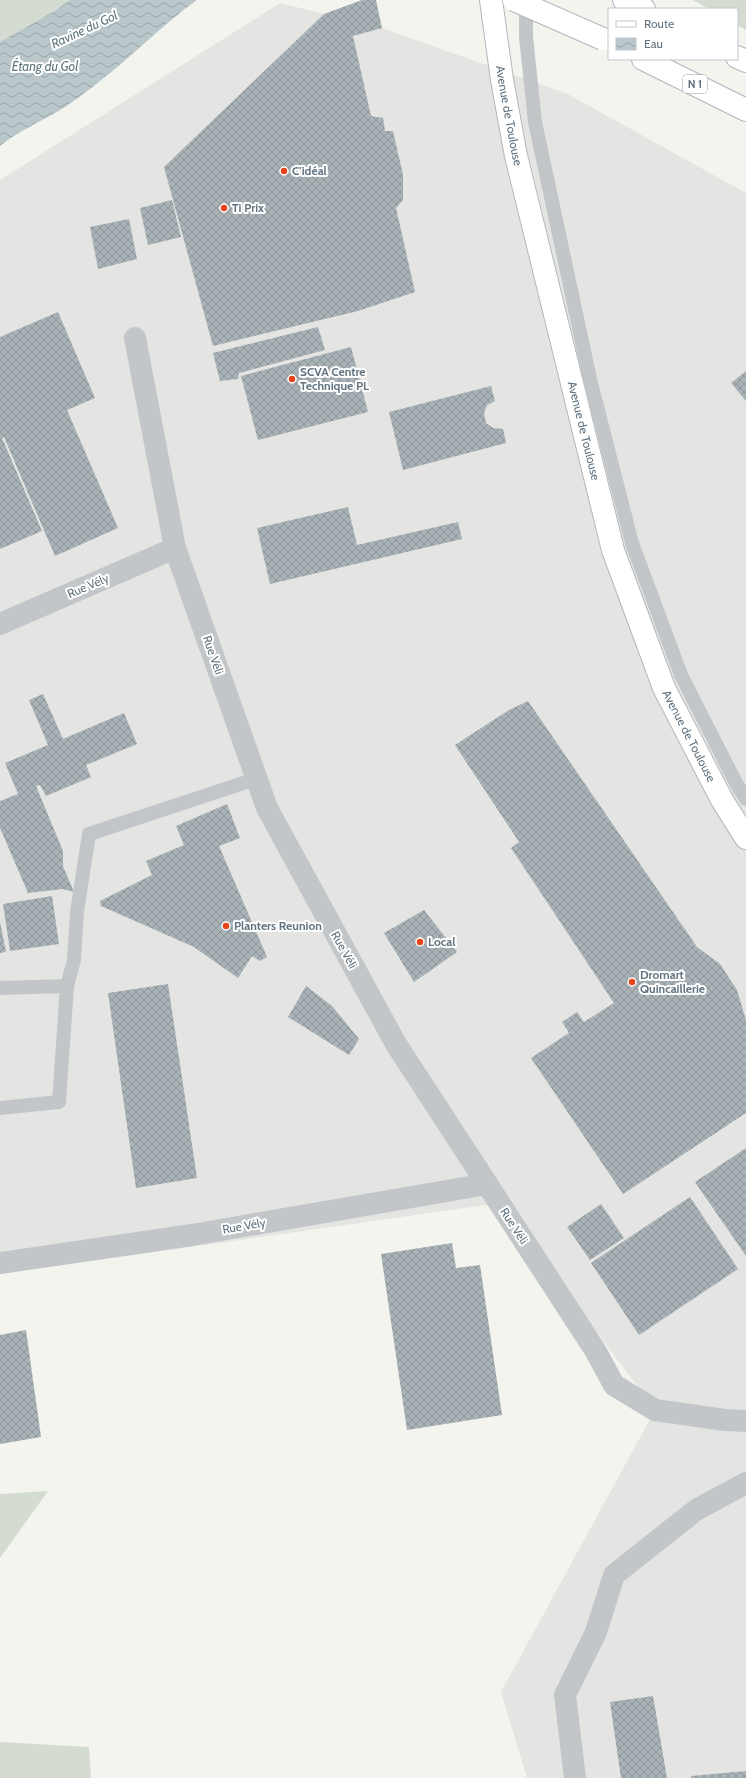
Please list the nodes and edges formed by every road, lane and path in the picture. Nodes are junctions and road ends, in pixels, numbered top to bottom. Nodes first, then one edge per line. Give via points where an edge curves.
1 (491, 0) edge
2 (514, 0) edge
3 (526, 0) edge
4 (624, 0) edge
5 (642, 8) edge
6 (606, 41) edge
7 (645, 60) edge
8 (746, 110) edge
9 (135, 338) dead end
10 (175, 548) junction
11 (0, 624) edge
12 (256, 779) junction
13 (746, 799) edge
14 (746, 838) edge
15 (67, 986) junction
16 (0, 988) edge
17 (0, 1108) edge
18 (487, 1184) junction
19 (0, 1263) edge
20 (746, 1421) edge
21 (746, 1482) edge
22 (575, 1778) edge

1 - 14 main road, Avenue de Toulouse via 516,156 613,550 664,688 722,800
2 - 6 main road, bridge
3 - 13 lane via 526,37 535,122 590,378 632,543 681,675
4 - 5 main road
7 - 8 main road, N 1
9 - 10 street, Rue Véli
10 - 11 street, Rue Vély
10 - 12 street, Rue Véli
12 - 15 lane via 89,834 77,912 74,960
12 - 18 street, Rue Véli via 266,808 396,1044
15 - 16 lane
15 - 17 lane via 59,1102
18 - 19 street, Rue Vély via 192,1235
18 - 20 street, Rue Véli via 595,1350 614,1385 655,1410
21 - 22 street via 696,1510 614,1575 596,1632 566,1695

